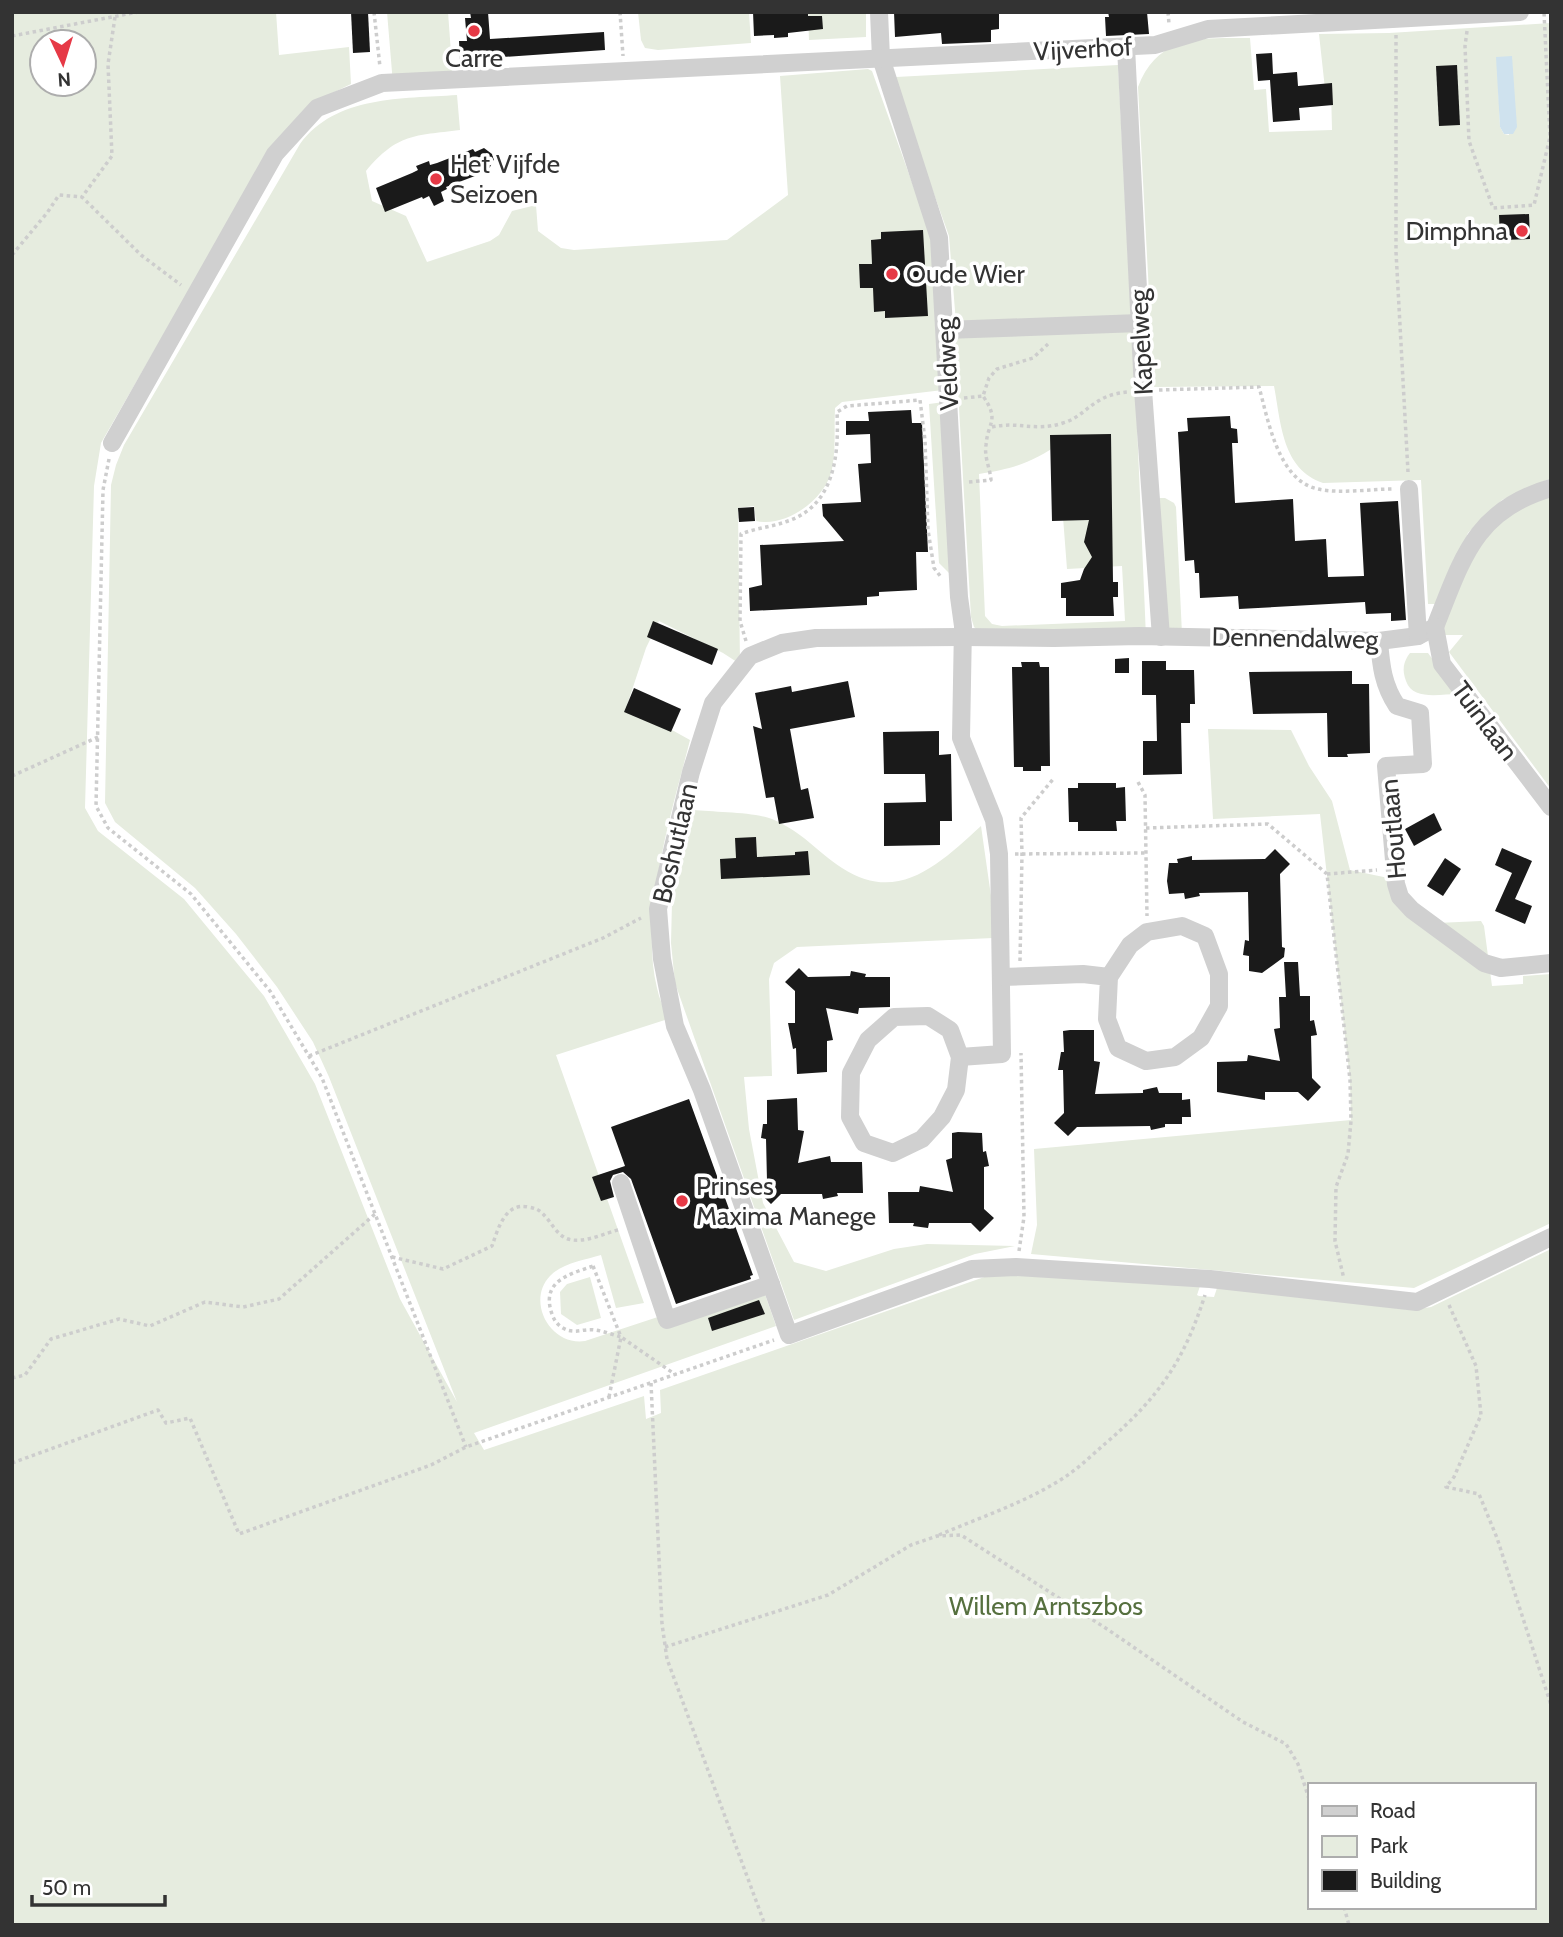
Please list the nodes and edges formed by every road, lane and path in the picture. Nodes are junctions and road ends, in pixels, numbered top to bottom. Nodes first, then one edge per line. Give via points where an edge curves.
1 (138, 12) edge
2 (374, 12) edge
3 (620, 12) edge
4 (879, 12) edge
5 (1520, 12) edge
6 (1544, 12) edge
7 (1440, 14) edge
8 (1469, 15) junction
9 (115, 16) junction
10 (1329, 17) edge
11 (1396, 19) junction
12 (12, 36) edge
13 (1126, 47) junction
14 (881, 58) junction
15 (624, 71) junction
16 (382, 83) junction
17 (82, 197) junction
18 (12, 255) edge
19 (195, 296) junction
20 (1140, 323) junction
21 (1057, 326) junction
22 (945, 330) junction
23 (1143, 390) junction
24 (983, 396) junction
25 (948, 398) junction
26 (992, 427) junction
27 (112, 443) joint
28 (953, 484) junction
29 (1551, 488) edge
30 (1409, 489) junction
31 (959, 597) junction
32 (1435, 627) junction
33 (1418, 636) junction
34 (962, 637) junction
35 (1161, 637) junction
36 (1379, 641) junction
37 (750, 656) junction
38 (98, 737) junction
39 (12, 776) edge
40 (1054, 778) dead end
41 (1138, 782) dead end
42 (1551, 807) edge
43 (1146, 828) junction
44 (1146, 853) junction
45 (999, 854) junction
46 (1022, 854) junction
47 (1395, 869) junction
48 (1327, 874) junction
49 (658, 909) junction
50 (1147, 932) junction
51 (1551, 963) edge
52 (1002, 977) junction
53 (1020, 977) junction
54 (1109, 977) junction
55 (1021, 1044) dead end
56 (309, 1056) junction
57 (960, 1057) junction
58 (621, 1183) dead end
59 (375, 1214) junction
60 (635, 1225) junction
61 (1551, 1237) edge
62 (392, 1257) junction
63 (1016, 1267) junction
64 (1210, 1279) junction
65 (771, 1284) junction
66 (1443, 1290) junction
67 (1347, 1295) junction
68 (789, 1335) junction
69 (621, 1337) junction
70 (677, 1375) junction
71 (12, 1378) edge
72 (651, 1383) junction
73 (609, 1397) junction
74 (466, 1447) junction
75 (12, 1463) edge
76 (937, 1536) junction
77 (665, 1647) junction
78 (1551, 1705) edge
79 (1308, 1796) edge
80 (765, 1925) edge

1 - 9 path
2 - 16 path
3 - 15 path
4 - 14 lane
5 - 8 lane, Vijverhof
6 - 8 path via 1550,137 1534,205 1493,208 1469,141 1465,46
7 - 8 lane, Vijverhof
7 - 11 lane, Vijverhof
9 - 12 path
9 - 17 path via 108,64 112,156
10 - 11 lane, Vijverhof
10 - 13 lane, Vijverhof via 1208,29 1155,45
11 - 30 path via 1396,252
13 - 14 lane, Vijverhof
13 - 20 lane, Kapelweg
14 - 15 lane, Vijverhof
14 - 22 lane, Veldweg via 939,238
15 - 16 lane, Vijverhof
16 - 19 lane, Vijverhof via 317,108 275,154
17 - 18 path via 59,195
17 - 19 path via 141,255
19 - 27 lane, Vijverhof
20 - 21 lane
20 - 23 lane, Kapelweg
21 - 22 lane
21 - 24 path via 1055,337 1038,354 997,369
22 - 25 lane, Veldweg
23 - 26 path via 1106,397 1061,424 1032,429 1012,424
23 - 30 path via 1259,387 1276,450 1307,486 1320,490
23 - 35 lane, Kapelweg
24 - 25 path
24 - 26 path via 990,406
25 - 28 lane, Veldweg
26 - 28 path via 985,447 991,480
27 - 38 path via 103,490
28 - 31 lane, Veldweg
29 - 32 lane via 1528,495 1490,519 1475,537
30 - 33 lane
31 - 34 lane, Veldweg
31 - 37 path via 934,568 920,400 847,406 837,412 835,470 821,497 789,521 741,534 740,621
32 - 33 lane, Dennendalweg
32 - 42 lane, Tuinlaan via 1442,664
33 - 36 lane, Dennendalweg
34 - 35 lane, Dennendalweg
34 - 37 lane, Boshutlaan via 816,638 782,643
34 - 45 lane, Veldweg via 961,738 994,820
35 - 36 lane, Dennendalweg
36 - 47 lane, Houtlaan via 1386,689 1397,706 1420,713 1423,764 1386,766
37 - 49 lane, Boshutlaan via 713,703
38 - 39 path
38 - 56 path via 96,806 108,828 191,894 270,990
40 - 46 path via 1021,818
41 - 43 path via 1145,795
43 - 44 path
43 - 48 path via 1268,824
44 - 46 path
44 - 50 path
45 - 46 path
45 - 52 lane, Veldweg
46 - 53 path
47 - 48 path
47 - 51 lane, Houtlaan via 1400,897 1484,963 1501,968
48 - 67 path via 1350,1080 1348,1154 1336,1188 1335,1241
49 - 56 path via 603,937
49 - 65 lane, Boshutlaan via 662,959 676,1026
50 - 54 lane via 1130,945
50 - 54 lane via 1182,926 1205,936 1219,974 1219,1006 1201,1038 1175,1057 1146,1061 1118,1048 1107,1019
52 - 53 lane
52 - 57 lane, Veldweg via 1002,1054
53 - 54 lane
55 - 63 path via 1024,1217
56 - 59 path via 322,1078
57 - 57 lane via 950,1030 928,1016 894,1017 868,1040 851,1073 850,1117 864,1143 893,1153 922,1139 942,1118 956,1090
58 - 60 lane
59 - 62 path
59 - 71 path via 279,1299 243,1307 205,1302 150,1326 120,1319 51,1339 25,1375
60 - 62 path via 580,1241 567,1239 539,1210 520,1205 508,1212 492,1246 443,1269
60 - 65 lane via 667,1320
61 - 66 lane
62 - 74 path
63 - 64 lane
63 - 68 lane via 972,1269
64 - 67 lane
64 - 76 path via 1178,1362 1133,1420 1065,1477
65 - 68 lane, Boshutlaan
66 - 67 lane via 1417,1303
66 - 78 path via 1476,1366 1481,1415 1446,1487 1479,1494
68 - 70 path
69 - 69 path via 593,1266 554,1283 550,1307 564,1329 592,1329
69 - 70 path
69 - 73 path
70 - 72 path
72 - 73 path
72 - 77 path
73 - 74 path
74 - 75 path via 431,1465 239,1534 190,1418 166,1423 158,1410
76 - 77 path via 911,1545 828,1595
76 - 79 path via 961,1535 1242,1722 1286,1745
77 - 80 path

